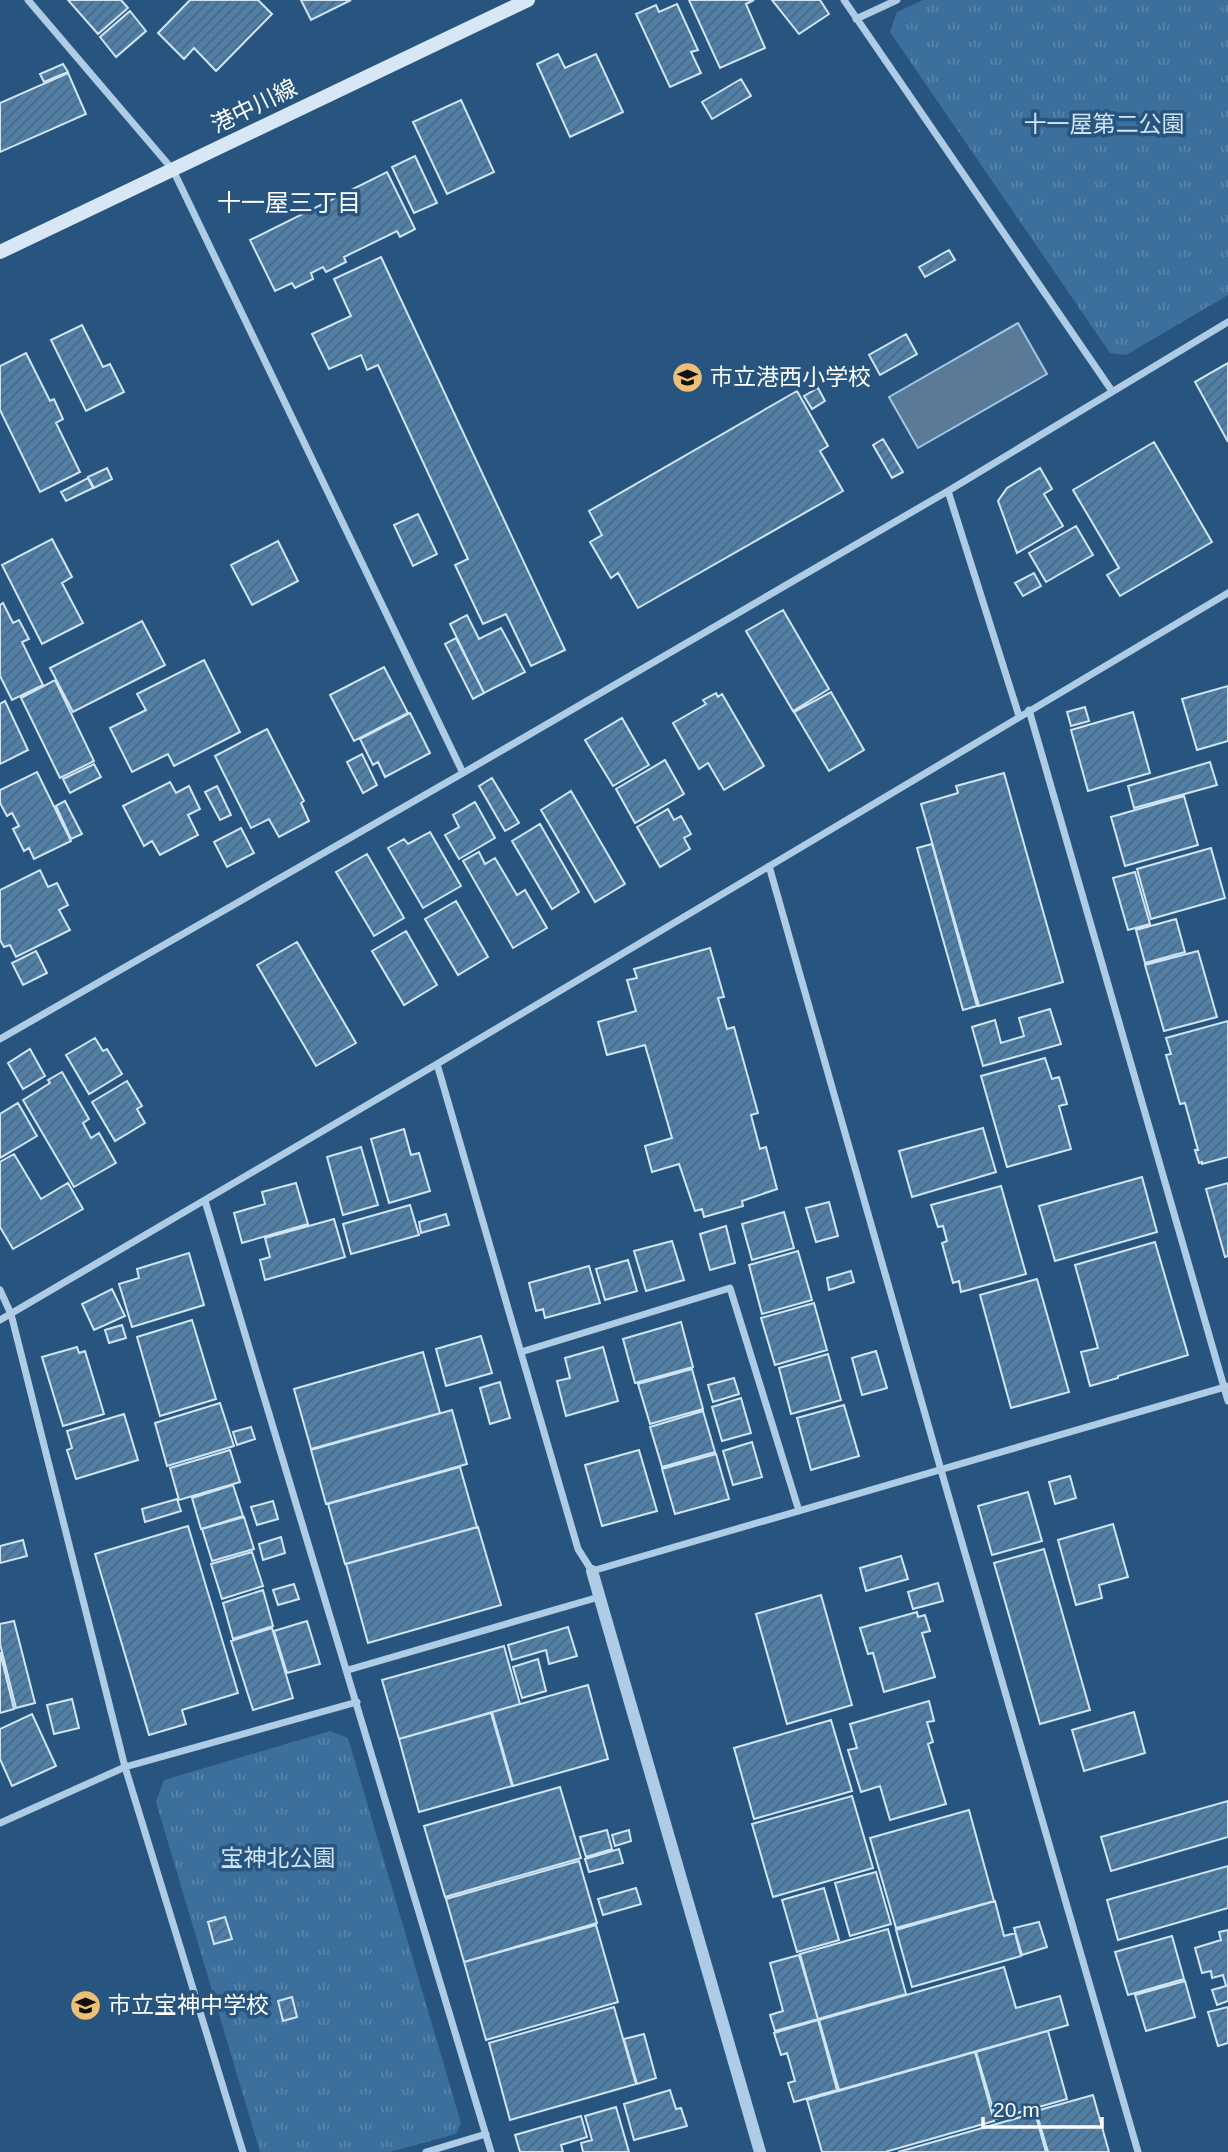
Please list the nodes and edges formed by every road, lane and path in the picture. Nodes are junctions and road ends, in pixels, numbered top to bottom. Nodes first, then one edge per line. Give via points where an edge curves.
1 (28, 0) edge
2 (528, 0) edge
3 (844, 0) edge
4 (897, 0) edge
5 (856, 19) junction
6 (173, 170) junction
7 (0, 252) edge
8 (1228, 321) edge
9 (1112, 391) junction
10 (948, 491) junction
11 (1228, 593) edge
12 (1029, 710) junction
13 (1019, 716) junction
14 (463, 773) junction
15 (769, 866) junction
16 (0, 1039) edge
17 (437, 1063) junction
18 (205, 1201) junction
19 (0, 1290) edge
20 (11, 1314) junction
21 (0, 1320) edge
22 (521, 1352) junction
23 (1226, 1387) edge
24 (1228, 1401) edge
25 (941, 1470) junction
26 (799, 1511) junction
27 (592, 1571) junction
28 (599, 1597) junction
29 (348, 1670) junction
30 (357, 1702) junction
31 (125, 1767) junction
32 (0, 1823) edge
33 (486, 2134) junction
34 (243, 2152) edge
35 (426, 2152) edge
36 (491, 2152) edge
37 (760, 2152) edge
38 (1138, 2152) edge

1 - 6 street
2 - 6 main road, 港中川線
3 - 5 street
4 - 5 street
5 - 9 street
6 - 7 main road, 港中川線
6 - 14 street
8 - 9 street
9 - 10 street
10 - 13 street
10 - 14 street
11 - 12 street
12 - 13 street
12 - 23 street
13 - 15 street
14 - 16 street
15 - 17 street
15 - 25 street
17 - 18 street
17 - 22 street
18 - 20 street
18 - 29 street
19 - 20 street
20 - 21 street
20 - 31 street
22 - 26 street via 730,1288
22 - 27 street via 578,1549
23 - 24 street
23 - 25 street
25 - 26 street
25 - 38 street
26 - 27 street
27 - 28 street
28 - 29 street
28 - 37 street
29 - 30 street
30 - 31 street
30 - 33 street
31 - 32 street
31 - 34 street
33 - 35 street
33 - 36 street

